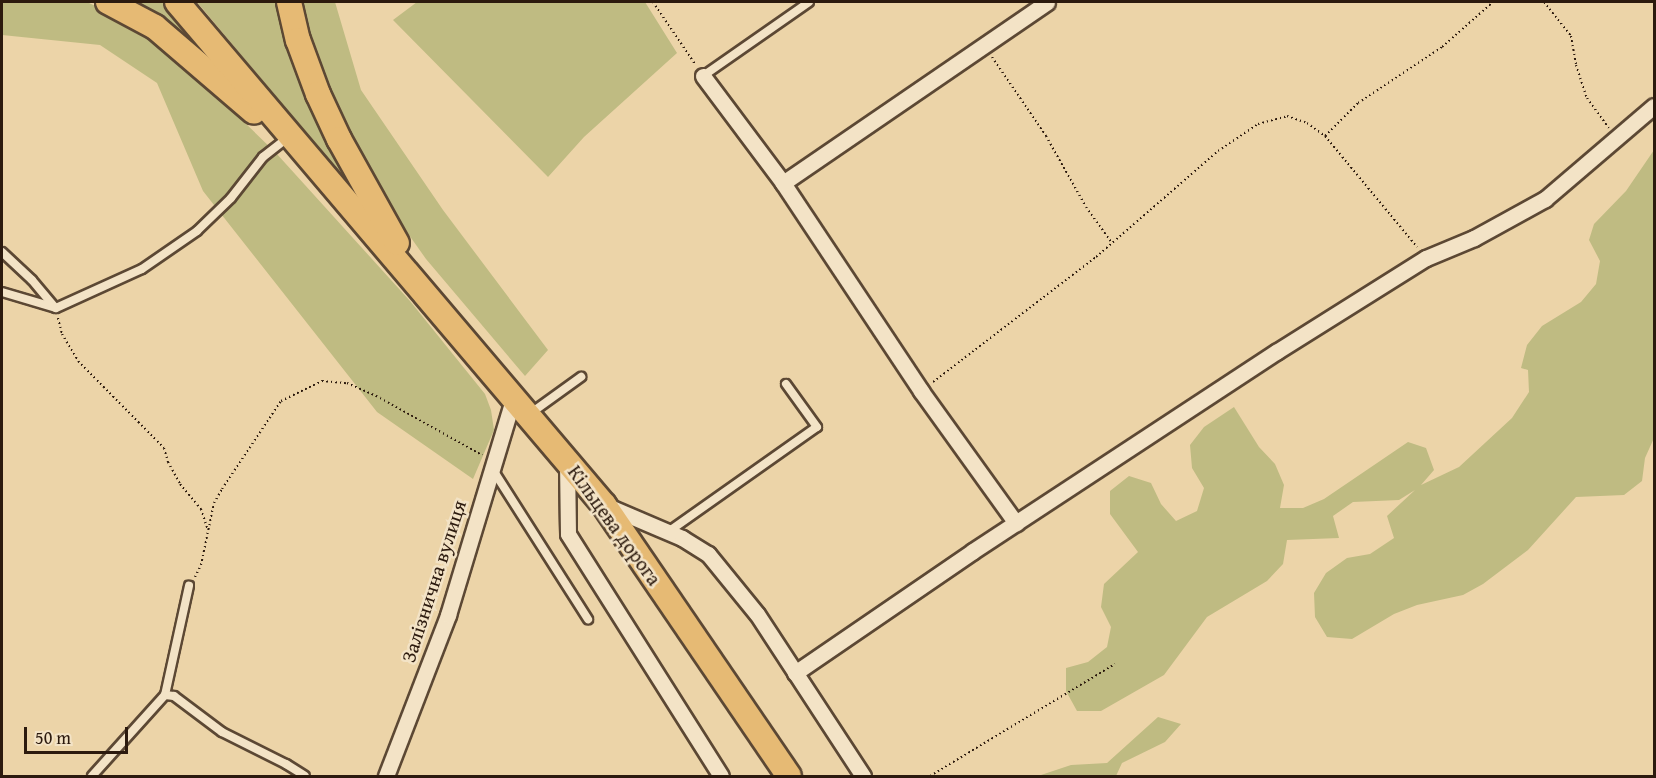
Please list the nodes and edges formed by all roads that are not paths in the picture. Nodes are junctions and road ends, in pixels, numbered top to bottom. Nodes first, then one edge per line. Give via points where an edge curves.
1 (108, 2) edge
2 (177, 2) edge
3 (289, 2) edge
4 (809, 2) edge
5 (1047, 2) edge
6 (703, 76) joint
7 (1654, 106) edge
8 (286, 140) junction
9 (317, 167) junction
10 (783, 183) junction
11 (2, 252) edge
12 (422, 287) junction
13 (2, 292) edge
14 (56, 308) junction
15 (581, 377) dead end
16 (786, 384) dead end
17 (514, 396) junction
18 (529, 414) junction
19 (567, 459) junction
20 (495, 464) junction
21 (604, 505) junction
22 (1016, 523) junction
23 (668, 532) junction
24 (189, 586) road end
25 (588, 619) dead end
26 (795, 673) junction
27 (165, 695) junction
28 (92, 777) edge
29 (304, 777) edge
30 (386, 777) edge
31 (721, 777) edge
32 (789, 777) edge
33 (863, 777) edge

1 - 8 highway via 155,27
2 - 9 highway
3 - 12 highway via 298,40 339,139
4 - 6 lane
5 - 10 street
6 - 10 street
7 - 22 street via 1545,199 1474,238 1426,258
8 - 9 highway
8 - 14 lane via 263,157 231,198 197,231 142,269
9 - 12 highway
10 - 22 street via 921,391
11 - 14 lane
12 - 17 highway, Кільцева дорога
13 - 14 lane
15 - 18 lane
16 - 23 lane via 817,427
17 - 18 highway, Кільцева дорога
17 - 20 street, Залізнична вулиця
18 - 19 highway, Кільцева дорога
19 - 21 highway, Кільцева дорога
19 - 31 street via 568,534
20 - 25 lane
20 - 30 street, Залізнична вулиця via 448,615
21 - 23 street
21 - 32 highway, Кільцева дорога
22 - 26 street
23 - 26 street via 708,554 757,614
24 - 27 lane
26 - 33 street
27 - 28 lane
27 - 29 lane via 174,696 222,732

